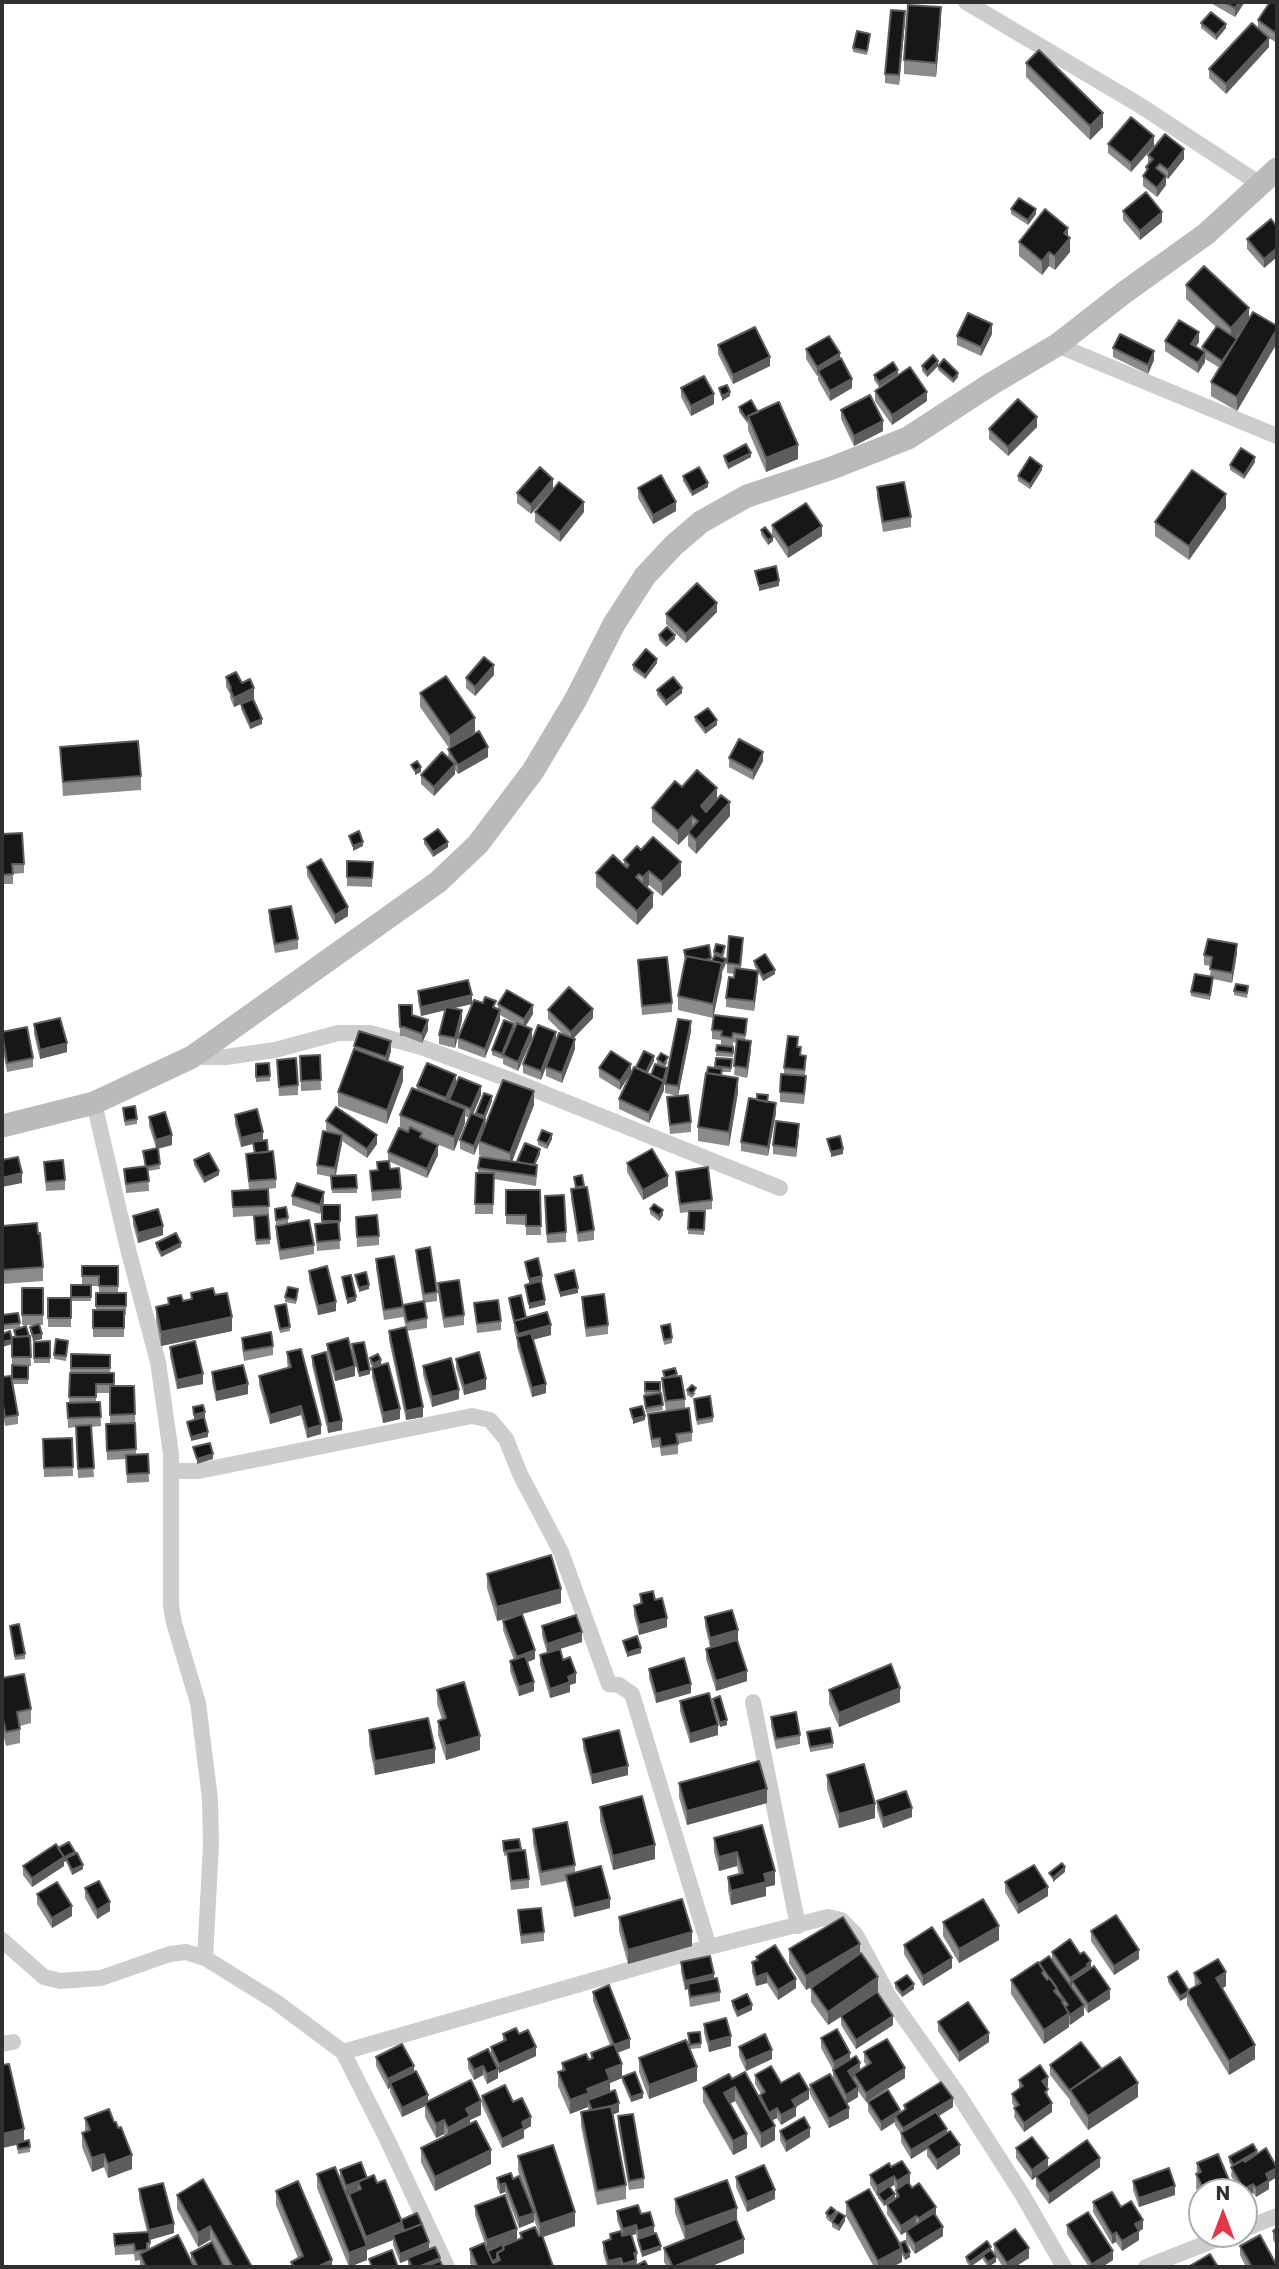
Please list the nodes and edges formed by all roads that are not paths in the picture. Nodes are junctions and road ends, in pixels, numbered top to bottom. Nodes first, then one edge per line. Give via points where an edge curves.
1 (966, 2) edge
2 (1269, 176) edge
3 (1057, 345) junction
4 (1277, 436) edge
5 (192, 1057) junction
6 (94, 1103) junction
7 (2, 1126) edge
8 (780, 1188) dead end
9 (171, 1471) junction
10 (753, 1702) dead end
11 (798, 1926) junction
12 (2, 1940) edge
13 (709, 1947) junction
14 (205, 1958) junction
15 (343, 2052) junction
16 (1277, 2216) edge
17 (1258, 2223) edge
18 (1194, 2248) edge
19 (447, 2267) edge
20 (1064, 2267) edge
21 (1146, 2267) edge

1 - 2 street
2 - 3 street via 1206,234
3 - 4 street
3 - 5 street via 908,438 747,496 701,522 645,576 533,771 478,844 438,882
5 - 6 street
5 - 8 street via 226,1057 275,1050 338,1032 370,1032 508,1079
6 - 7 street
6 - 9 street via 158,1362
9 - 13 street via 199,1471 472,1416 490,1420 506,1439 561,1552 609,1684 632,1694
9 - 14 street via 171,1605 198,1703 210,1798
10 - 11 street
11 - 13 street
11 - 20 street via 828,1917 841,1920 856,1935 888,1995 958,2094
12 - 14 street via 44,1977 60,1980 101,1978 170,1954 186,1952
13 - 15 street
14 - 15 street via 276,2001
15 - 19 street
16 - 17 street
18 - 21 street

